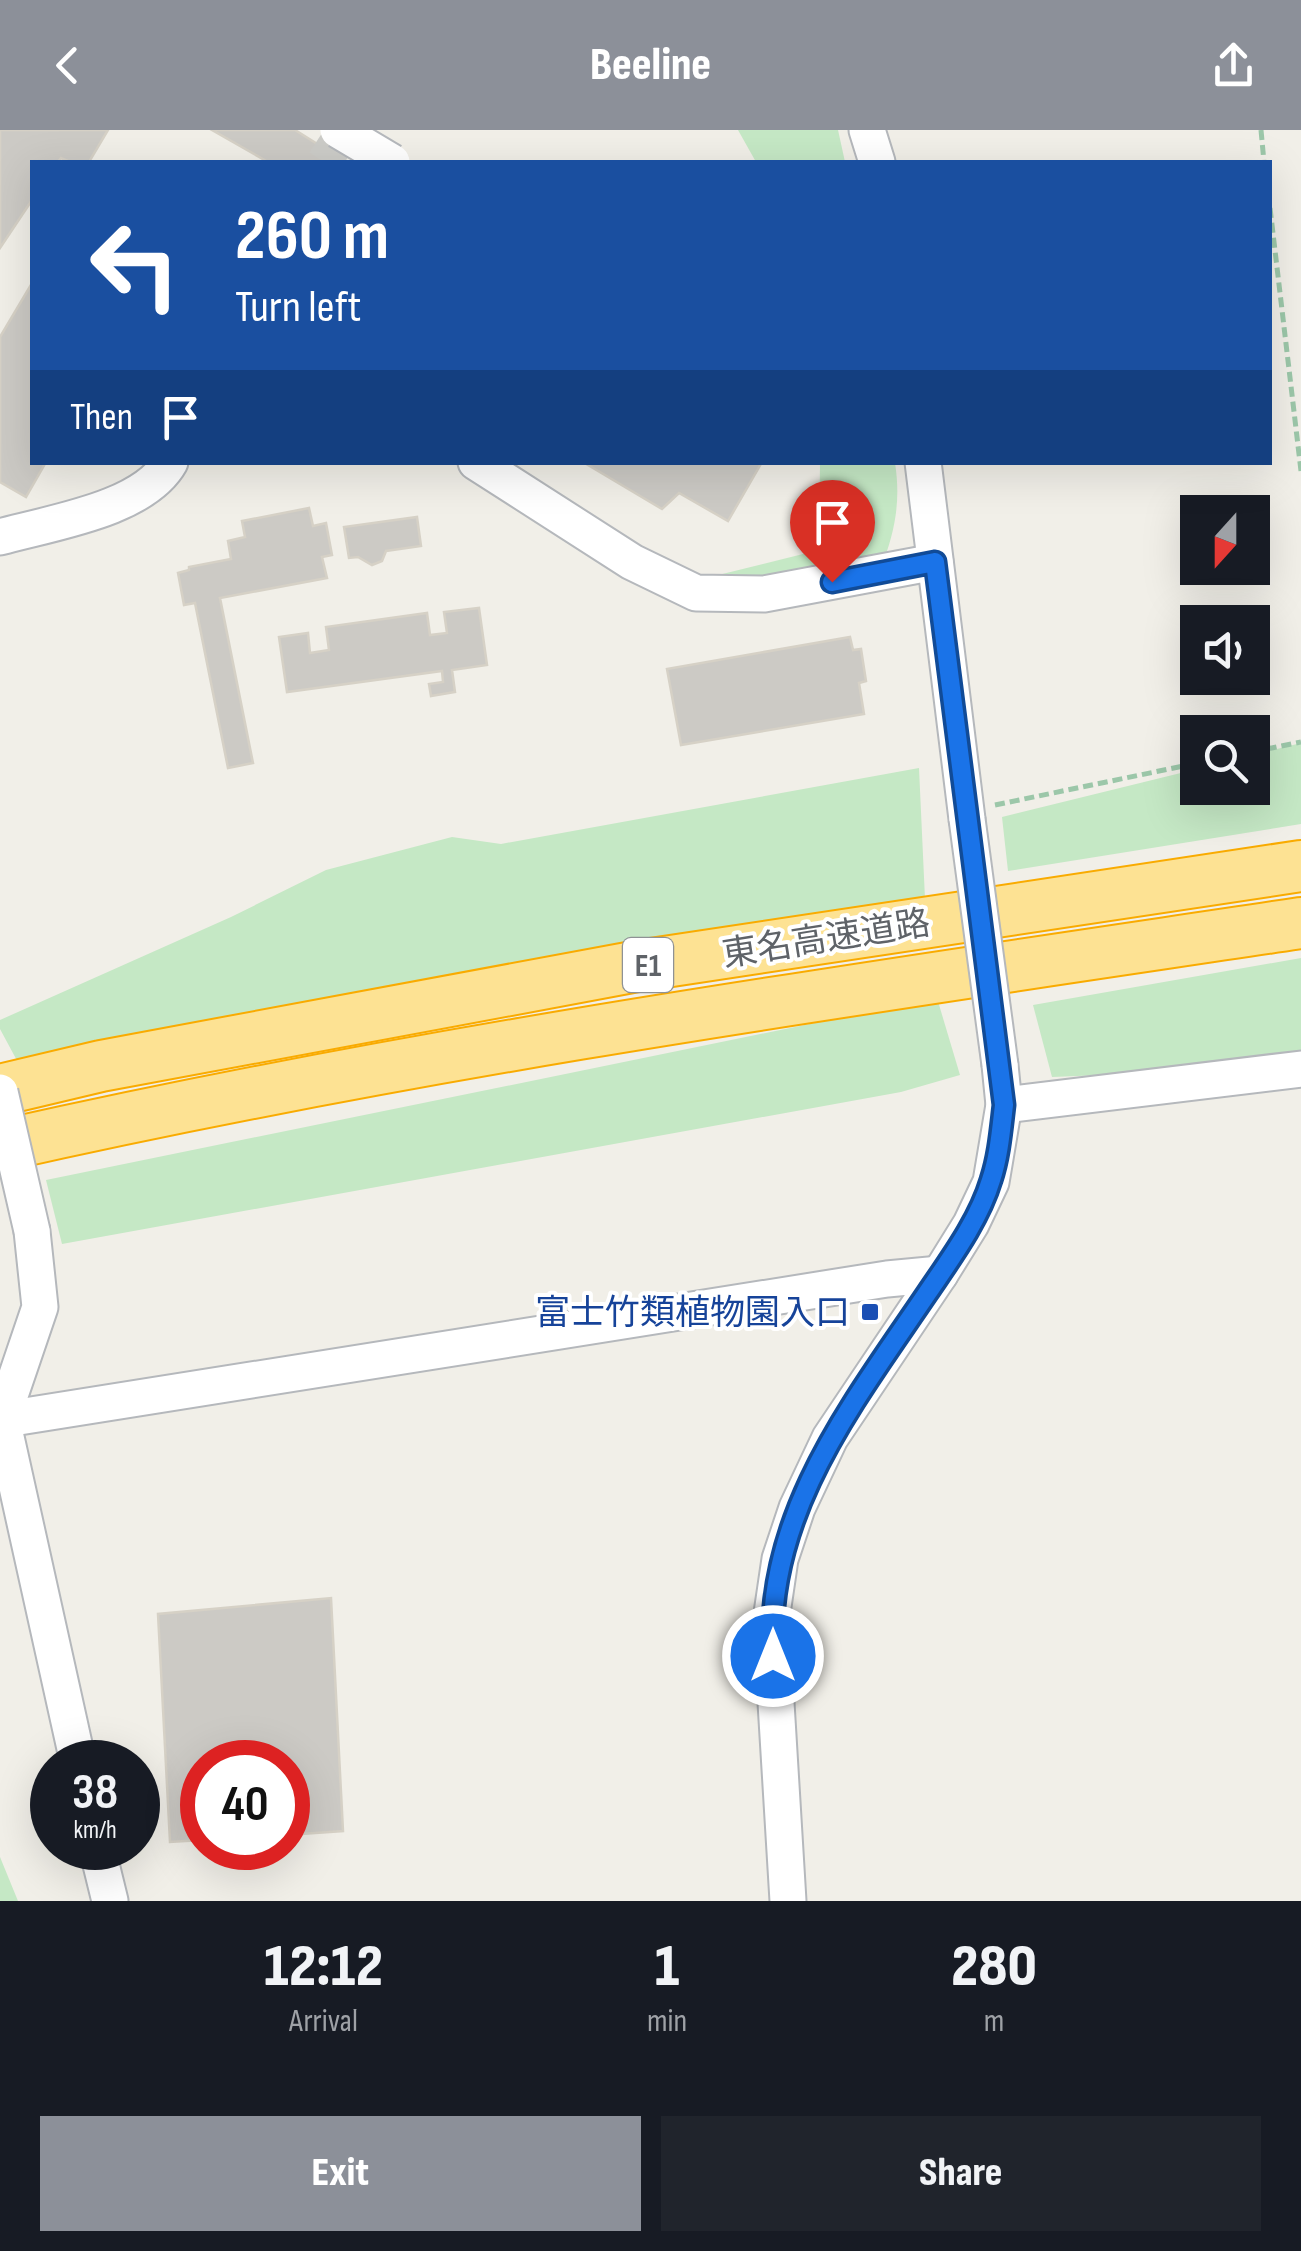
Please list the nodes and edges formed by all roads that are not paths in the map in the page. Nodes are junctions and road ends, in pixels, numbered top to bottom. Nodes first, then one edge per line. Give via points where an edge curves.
1 (338, 130) edge
2 (867, 130) edge
3 (389, 160) edge
4 (876, 160) edge
5 (168, 465) edge
6 (481, 465) edge
7 (924, 465) edge
8 (0, 537) edge
9 (935, 562) junction
10 (1301, 866) edge
11 (1301, 923) edge
12 (1301, 1070) edge
13 (0, 1091) edge
14 (1004, 1105) junction
15 (0, 1146) edge
16 (940, 1274) junction
17 (1, 1419) edge
18 (73, 1740) edge
19 (102, 1870) edge
20 (110, 1901) edge
21 (788, 1901) edge

1 - 3 street, bridge
2 - 4 street
5 - 8 street via 121,503
6 - 9 street via 632,562 696,593 764,594
7 - 9 street
9 - 14 street, bridge
10 - 13 highway, 東名高速道路 / E1 via 638,966 101,1066
11 - 15 highway, 東名高速道路 / E1 via 649,1020
12 - 14 street
13 - 17 street, bridge via 32,1232 40,1308
14 - 16 street via 991,1182
16 - 17 street
16 - 21 street via 830,1438 780,1558 771,1620
17 - 18 street
19 - 20 street

